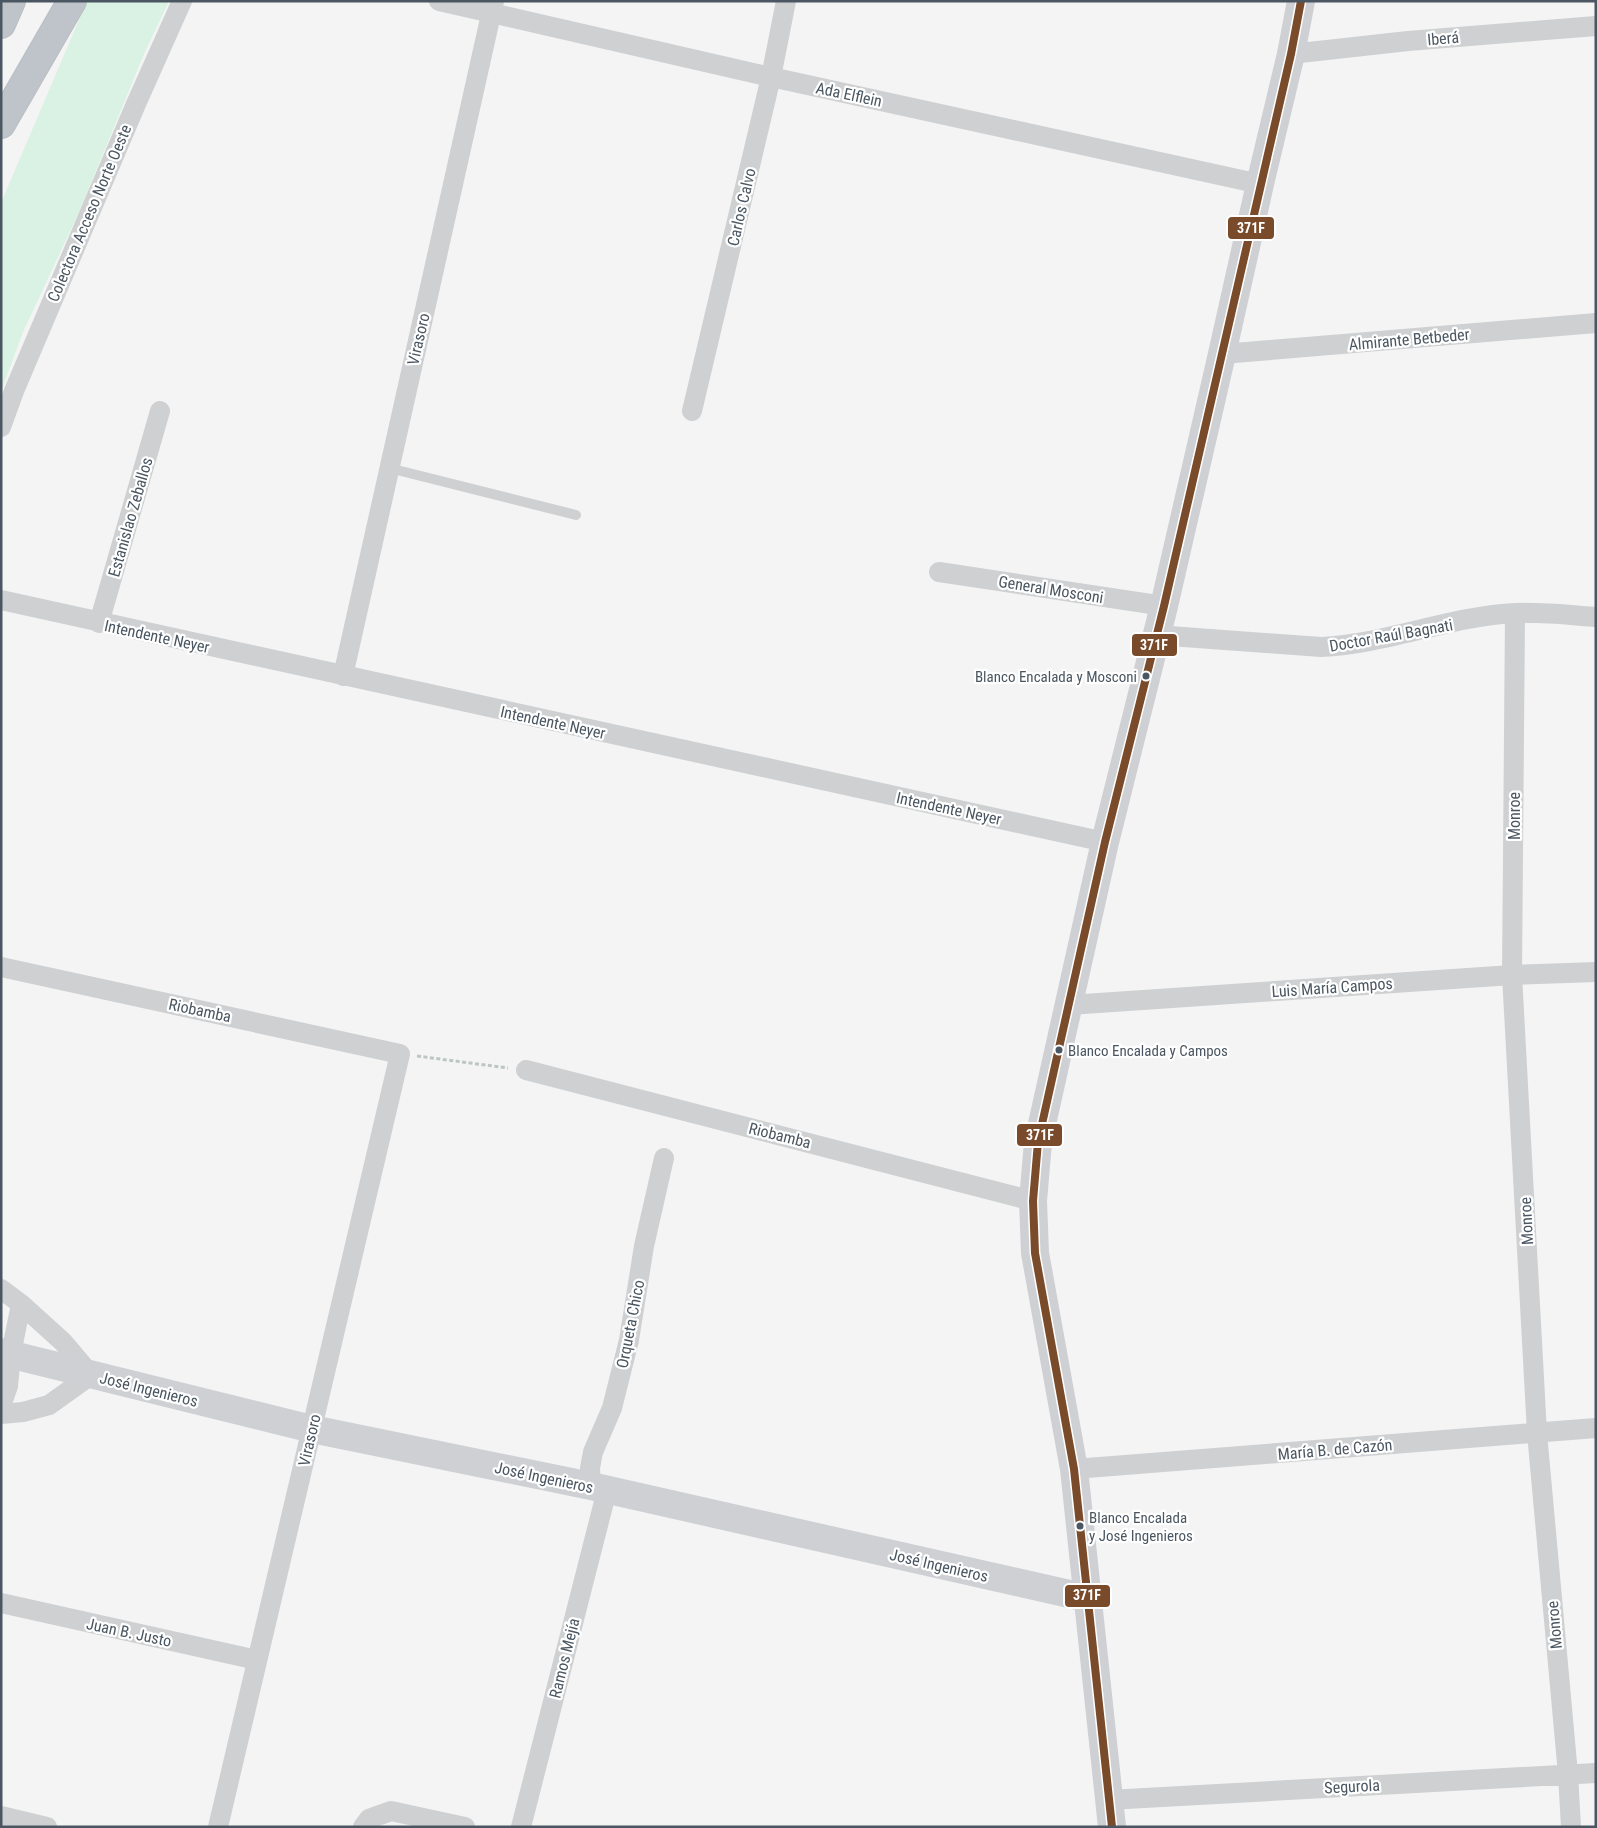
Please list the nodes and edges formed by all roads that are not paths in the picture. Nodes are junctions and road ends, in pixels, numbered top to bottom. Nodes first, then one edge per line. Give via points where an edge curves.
1 (11, 1) edge
2 (53, 1) edge
3 (72, 1) edge
4 (182, 1) edge
5 (439, 1) edge
6 (786, 1) edge
7 (1301, 1) edge
8 (492, 7) edge
9 (1, 24) edge
10 (1596, 26) edge
11 (1291, 54) junction
12 (771, 77) junction
13 (1, 116) edge
14 (1, 124) edge
15 (1260, 184) junction
16 (1596, 323) edge
17 (1222, 354) junction
18 (160, 411) dead end
19 (692, 411) dead end
20 (1, 426) edge
21 (389, 468) junction
22 (576, 515) dead end
23 (939, 572) dead end
24 (1, 600) edge
25 (1164, 606) junction
26 (1515, 613) junction
27 (1596, 617) edge
28 (99, 623) junction
29 (1156, 635) junction
30 (343, 676) junction
31 (1105, 842) junction
32 (1, 967) edge
33 (1596, 972) edge
34 (1512, 975) junction
35 (1069, 1005) junction
36 (400, 1054) joint
37 (526, 1070) road end
38 (664, 1158) dead end
39 (1033, 1201) junction
40 (1, 1290) edge
41 (21, 1304) junction
42 (6, 1353) edge
43 (91, 1375) junction
44 (1, 1406) edge
45 (1, 1414) edge
46 (1596, 1428) edge
47 (312, 1429) junction
48 (1537, 1433) junction
49 (1074, 1470) junction
50 (599, 1488) junction
51 (1087, 1598) junction
52 (1, 1603) edge
53 (257, 1660) junction
54 (1596, 1773) edge
55 (1568, 1774) junction
56 (1108, 1800) junction
57 (1, 1816) edge
58 (366, 1823) edge
59 (47, 1827) edge
60 (218, 1827) edge
61 (465, 1827) edge
62 (521, 1827) edge
63 (1112, 1827) edge
64 (1571, 1827) edge

1 - 9 highway
2 - 13 highway
3 - 14 highway
4 - 20 street, Colectora Acceso Norte Oeste
5 - 8 street, Ada Elflein
6 - 12 street, Carlos Calvo
7 - 11 street
8 - 12 street, Ada Elflein
8 - 21 street, Virasoro
10 - 11 street, Iberá
11 - 15 street
12 - 15 street, Ada Elflein
12 - 19 street, Carlos Calvo
15 - 17 street
16 - 17 street, Almirante Betbeder
17 - 25 street
18 - 28 street, Estanislao Zeballos
21 - 22 lane
21 - 30 street, Virasoro
23 - 25 street, General Mosconi
24 - 28 street, Intendente Neyer
25 - 29 street
26 - 27 street, Doctor Raúl Bagnati
26 - 29 street, Doctor Raúl Bagnati via 1346,646
26 - 34 street, Monroe
28 - 30 street, Intendente Neyer
29 - 31 street
30 - 31 street, Intendente Neyer
31 - 35 street
32 - 36 street, Riobamba
33 - 34 street, Luis María Campos
34 - 35 street, Luis María Campos
34 - 48 street, Monroe
35 - 39 street via 1038,1142
36 - 47 street, Virasoro
37 - 39 street, Riobamba
38 - 50 street, Orqueta Chico via 644,1246 625,1357 612,1408 593,1452 590,1468
39 - 49 street via 1035,1253
40 - 41 street
41 - 42 street
41 - 43 street via 64,1342
42 - 43 street, José Ingenieros
42 - 44 street via 8,1386
43 - 45 street via 49,1405
43 - 47 street, José Ingenieros
46 - 48 street, María B. de Cazón
47 - 50 street, José Ingenieros
47 - 53 street, Virasoro
48 - 49 street, María B. de Cazón
48 - 55 street, Monroe
49 - 51 street
50 - 51 street, José Ingenieros
50 - 62 street, Ramos Mejía
51 - 56 street
52 - 53 street, Juan B. Justo
53 - 60 street, Virasoro
54 - 55 street, Segurola
55 - 56 street, Segurola
55 - 64 street, Monroe
56 - 63 street
57 - 59 street
58 - 61 street via 391,1811

